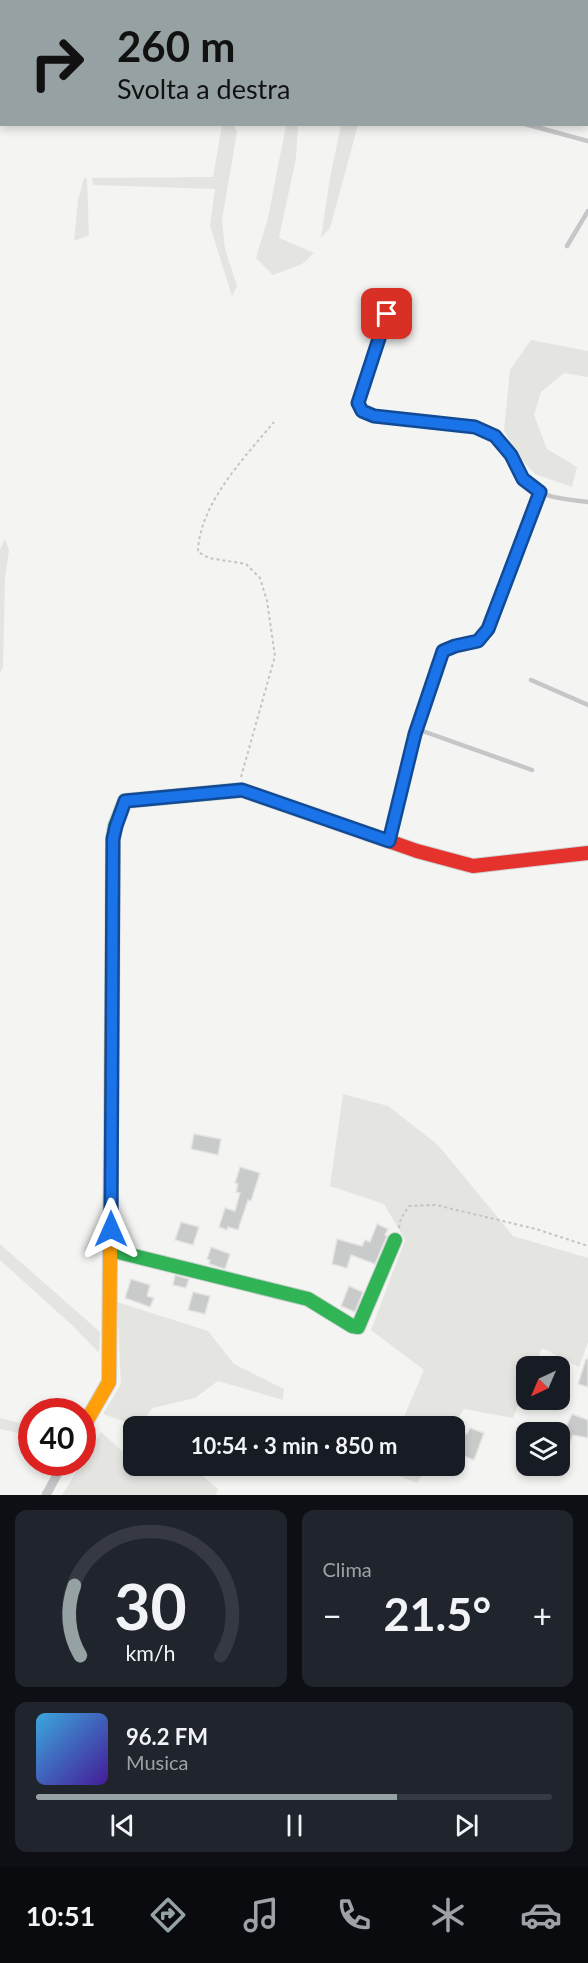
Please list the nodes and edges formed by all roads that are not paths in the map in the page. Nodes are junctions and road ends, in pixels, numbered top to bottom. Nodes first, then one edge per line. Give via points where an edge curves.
1 (532, 126) edge
2 (588, 141) edge
3 (588, 211) edge
4 (567, 246) dead end
5 (387, 314) dead end
6 (540, 492) junction
7 (588, 502) edge
8 (531, 680) dead end
9 (588, 705) edge
10 (417, 729) junction
11 (532, 770) dead end
12 (389, 841) junction
13 (588, 853) edge
14 (395, 1240) road end
15 (110, 1250) junction
16 (96, 1405) edge
17 (56, 1476) edge
18 (46, 1495) edge

1 - 2 lane
3 - 4 lane
5 - 6 lane via 358,403 362,411 374,416 475,427 495,436 511,455 523,479
6 - 7 lane
6 - 10 lane via 488,629 478,641 443,651
8 - 9 lane
10 - 11 lane
10 - 12 lane
12 - 13 street via 473,866
12 - 15 street via 242,790 125,801 113,851
14 - 15 street via 358,1328 308,1299
15 - 16 street via 109,1382
17 - 18 street

